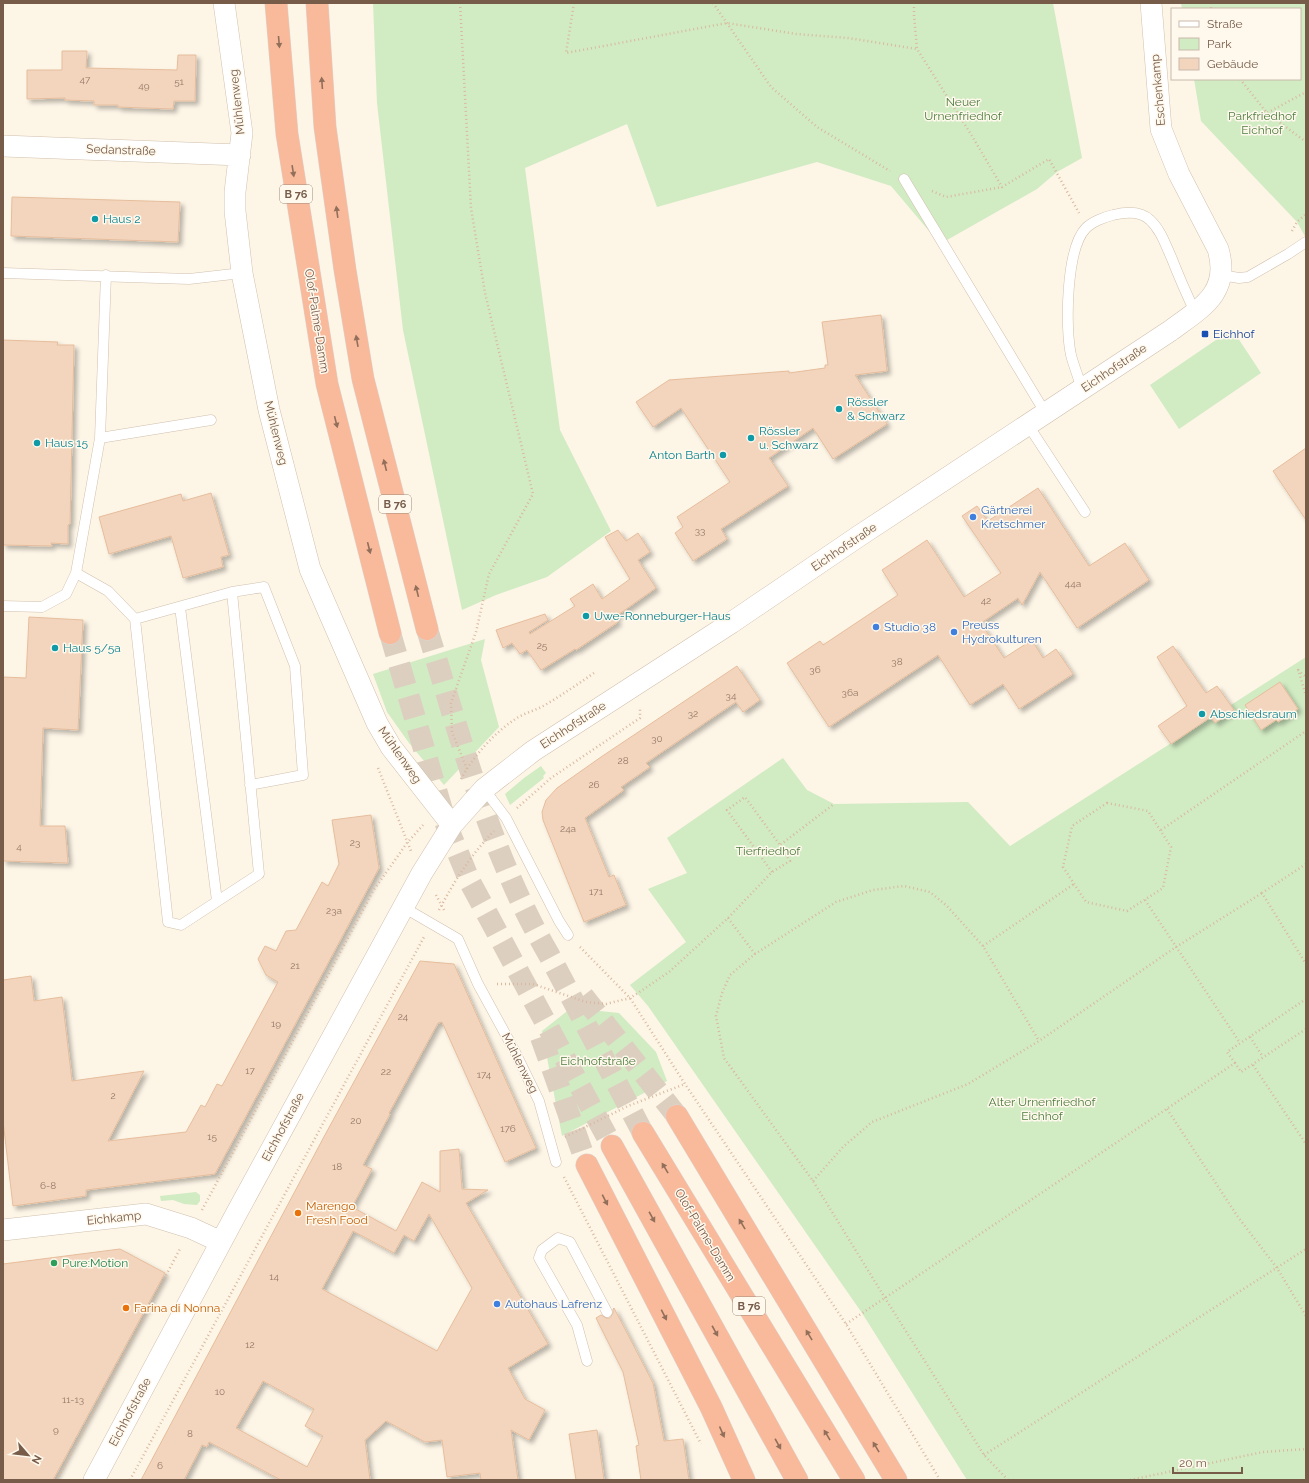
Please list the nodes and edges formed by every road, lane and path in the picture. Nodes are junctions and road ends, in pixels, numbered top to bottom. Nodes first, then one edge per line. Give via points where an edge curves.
1 (224, 3) edge
2 (276, 3) edge
3 (317, 3) edge
4 (460, 3) edge
5 (574, 3) edge
6 (714, 3) edge
7 (914, 3) edge
8 (1151, 3) edge
9 (727, 23) junction
10 (917, 49) junction
11 (1241, 80) edge
12 (1306, 92) edge
13 (1267, 113) junction
14 (1306, 142) edge
15 (3, 146) edge
16 (240, 155) junction
17 (1179, 174) joint
18 (904, 179) junction
19 (1002, 187) junction
20 (1086, 227) junction
21 (1306, 242) edge
22 (3, 273) edge
23 (242, 273) junction
24 (106, 275) junction
25 (1221, 275) junction
26 (1195, 312) junction
27 (1082, 390) junction
28 (1046, 414) junction
29 (211, 420) dead end
30 (1028, 426) junction
31 (100, 438) junction
32 (1085, 512) dead end
33 (76, 573) junction
34 (232, 592) junction
35 (3, 606) edge
36 (180, 606) junction
37 (135, 620) junction
38 (427, 629) tunnel mouth
39 (390, 633) tunnel mouth
40 (594, 673) dead end
41 (1306, 677) edge
42 (1306, 696) edge
43 (640, 718) dead end
44 (1306, 732) edge
45 (466, 768) junction
46 (460, 780) dead end
47 (250, 785) junction
48 (484, 789) junction
49 (834, 804) dead end
50 (438, 808) junction
51 (506, 818) junction
52 (452, 826) junction
53 (1160, 830) junction
54 (780, 845) junction
55 (1306, 864) edge
56 (772, 872) junction
57 (1074, 884) junction
58 (1262, 894) junction
59 (1145, 900) junction
60 (217, 901) junction
61 (403, 907) junction
62 (728, 918) junction
63 (432, 924) junction
64 (568, 935) joint
65 (983, 946) junction
66 (1176, 947) junction
67 (754, 954) junction
68 (1306, 964) edge
69 (478, 984) junction
70 (630, 998) junction
71 (1306, 999) edge
72 (1306, 1029) edge
73 (1250, 1037) junction
74 (1039, 1041) junction
75 (1240, 1043) junction
76 (1263, 1058) junction
77 (1235, 1063) junction
78 (1253, 1065) junction
79 (685, 1084) junction
80 (1167, 1109) junction
81 (677, 1116) tunnel mouth
82 (643, 1133) tunnel mouth
83 (551, 1144) junction
84 (1306, 1144) edge
85 (612, 1146) tunnel mouth
86 (556, 1162) joint
87 (587, 1165) tunnel mouth
88 (814, 1181) junction
89 (192, 1228) junction
90 (3, 1230) edge
91 (221, 1242) junction
92 (1306, 1248) edge
93 (1276, 1268) junction
94 (885, 1298) junction
95 (607, 1312) dead end
96 (1306, 1316) edge
97 (846, 1324) junction
98 (587, 1361) dead end
99 (702, 1445) dead end
100 (1306, 1449) edge
101 (984, 1455) junction
102 (57, 1480) edge
103 (94, 1480) edge
104 (130, 1480) edge
105 (744, 1480) edge
106 (797, 1480) edge
107 (854, 1480) edge
108 (896, 1480) edge
109 (940, 1480) edge
110 (1008, 1480) edge
111 (1130, 1480) edge

1 - 16 street, Mühlenweg via 242,133
2 -> 39 highway, Olof-Palme-Damm / B 76 via 287,134 326,384
38 -> 3 highway, B 76 via 362,371 325,127
4 - 45 path via 471,208 485,293 533,494 489,574 476,632 451,703 452,732
5 - 9 path via 566,53
6 - 9 path
7 - 10 path
8 - 17 street, Eschenkamp via 1161,129
9 - 10 path
9 - 18 path via 771,87 817,127
10 - 19 path
11 - 13 path
12 - 13 path
13 - 14 path
15 - 16 street, Sedanstraße
16 - 23 street, Mühlenweg via 235,211
17 - 25 street, Eichhofstraße via 1218,249 1222,261
18 - 19 path via 946,198
18 - 28 lane
19 - 20 path via 1049,159
20 - 26 lane via 1123,213 1136,212 1146,216 1158,230
20 - 27 lane via 1075,248 1069,287 1071,355
21 - 25 lane via 1248,277
22 - 24 lane
23 - 24 lane via 189,279
23 - 50 street, Mühlenweg via 269,410 310,569 377,723 391,747
24 - 31 lane
25 - 26 street, Eichhofstraße via 1212,296
26 - 27 street, Eichhofstraße
27 - 28 street, Eichhofstraße
28 - 30 street, Eichhofstraße
29 - 31 lane
30 - 32 lane
30 - 48 street, Eichhofstraße via 533,751
31 - 33 lane
33 - 35 lane via 66,594 42,607
33 - 37 lane via 108,590
34 - 36 lane
34 - 47 lane
34 - 47 lane via 264,587 295,666 303,775
36 - 37 lane
36 - 60 lane
37 - 60 lane via 168,922 181,925
40 - 45 path via 544,706 510,722
41 - 42 path via 1298,669
43 - 51 path via 551,778
44 - 53 path
45 - 46 path
45 - 48 path
47 - 60 lane via 258,874
48 - 51 lane
48 - 52 street, Eichhofstraße
49 - 54 path
50 - 52 street, Mühlenweg
50 - 89 path via 407,843 373,891
51 - 63 path via 456,878
51 - 64 lane
52 - 61 street, Eichhofstraße via 432,855
53 - 57 path via 1148,811 1107,803 1072,826 1063,867
53 - 59 path via 1171,847 1163,888
54 - 56 path via 790,861
54 - 56 path via 745,797 727,810
55 - 58 path
56 - 62 path
57 - 59 path via 1086,902 1127,911
57 - 65 path
58 - 66 path
58 - 68 path
59 - 66 path
61 - 63 lane, Mühlenweg
61 - 91 street, Eichhofstraße
62 - 67 path
62 - 70 path via 669,972
63 - 69 lane, Mühlenweg via 458,939
63 - 104 path
64 - 70 path
65 - 67 path via 947,906 930,892 904,886 873,890 836,902
65 - 74 path
66 - 74 path
66 - 75 path
67 - 88 path via 730,976 722,993 716,1016 724,1058
69 - 70 path via 533,984 586,1002 606,1004
69 - 83 lane, Mühlenweg via 540,1101
70 - 79 path
71 - 73 path
72 - 76 path
73 - 75 path
73 - 76 path
74 - 88 path via 968,1084 872,1122 843,1147
75 - 77 path via 1227,1052
76 - 78 path
77 - 78 path via 1241,1072
77 - 80 path
78 - 84 path
79 - 83 path via 628,1106
79 - 97 path
80 - 93 path via 1238,1217
80 - 94 path
108 -> 81 highway
107 -> 82 highway, Olof-Palme-Damm / B 76
83 - 86 lane, Mühlenweg
85 -> 106 highway
86 - 99 path
87 -> 105 highway via 711,1407
88 - 94 path
89 - 90 street, Eichkamp via 146,1214
89 - 91 street, Eichkamp
89 - 102 path
91 - 103 street, Eichhofstraße
92 - 93 path
93 - 96 path
93 - 101 path
94 - 97 path
94 - 101 path
95 - 98 lane via 570,1242 558,1238 542,1250 539,1258 577,1325
97 - 109 path
100 - 111 path via 1263,1452
101 - 110 path

